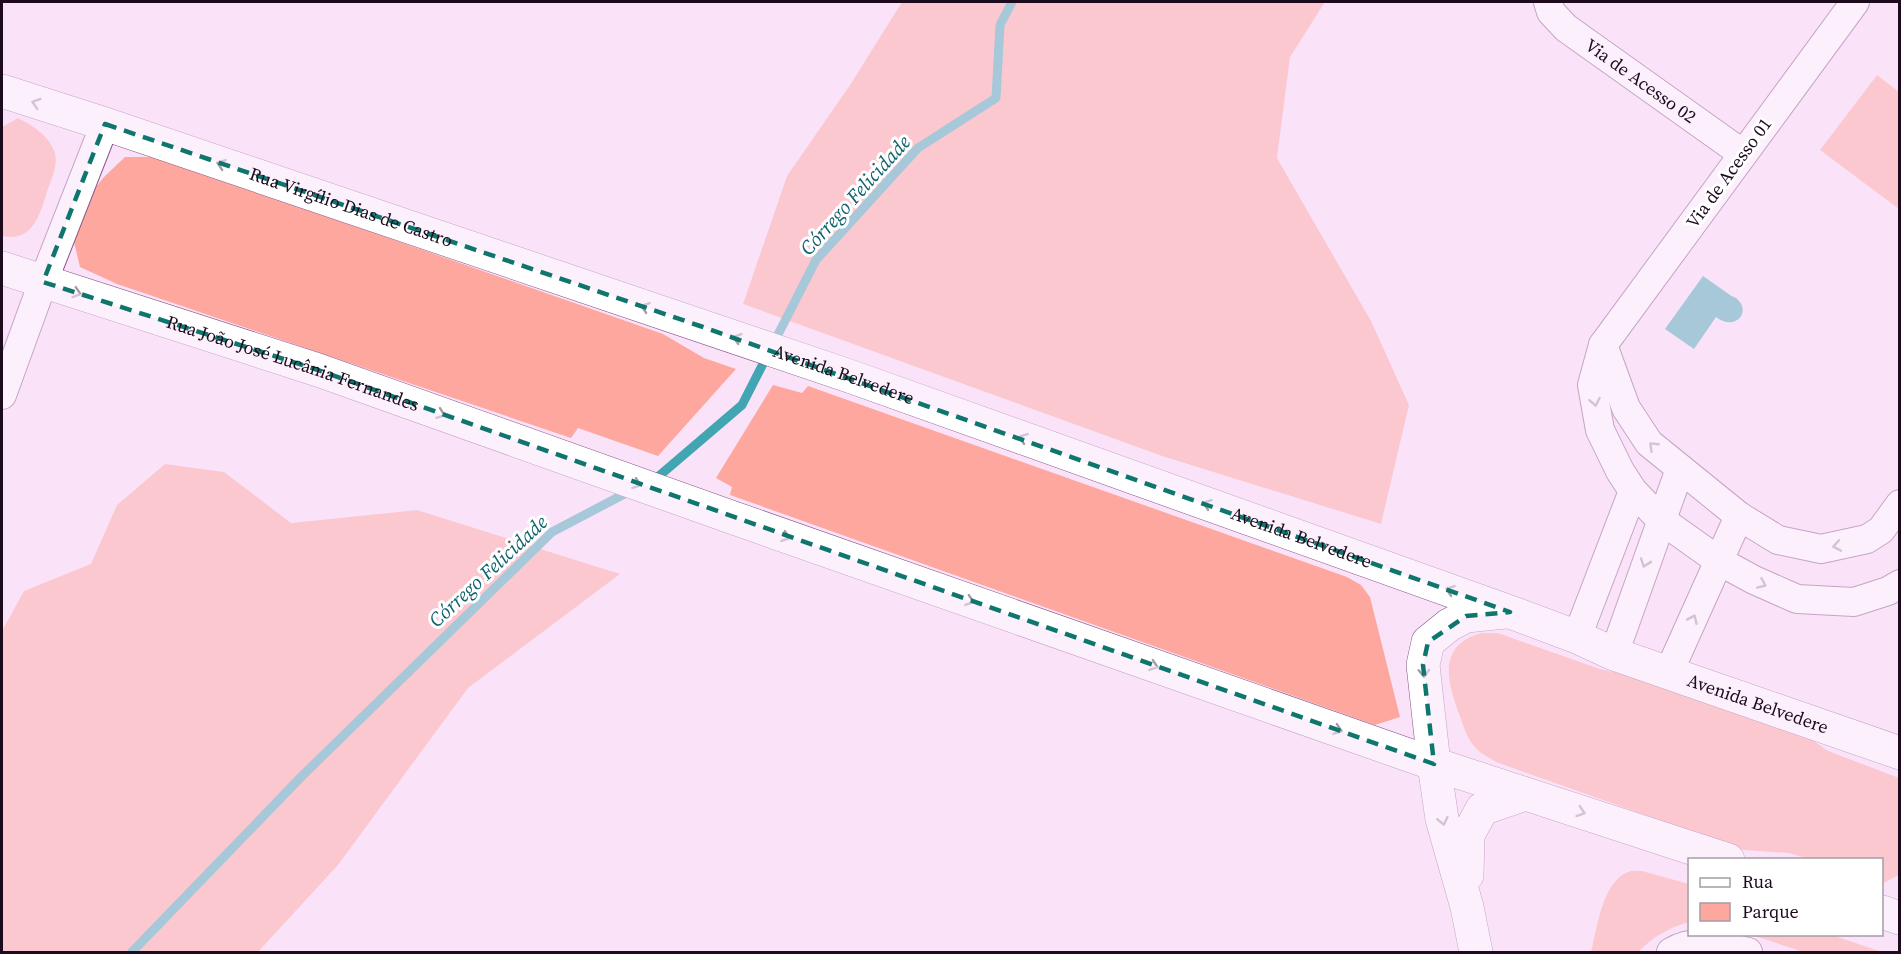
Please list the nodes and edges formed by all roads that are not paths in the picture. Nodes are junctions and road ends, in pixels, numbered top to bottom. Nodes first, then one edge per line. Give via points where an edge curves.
1 (1548, 2) edge
2 (1855, 2) edge
3 (2, 91) edge
4 (105, 124) junction
5 (1743, 154) junction
6 (2, 268) edge
7 (43, 282) junction
8 (700, 326) joint
9 (1603, 345) junction
10 (2, 395) edge
11 (1680, 469) junction
12 (1633, 491) junction
13 (1899, 504) edge
14 (1739, 516) junction
15 (1660, 519) junction
16 (1890, 535) edge
17 (1719, 561) junction
18 (1899, 584) edge
19 (1510, 612) junction
20 (1577, 637) junction
21 (1614, 654) junction
22 (1669, 672) junction
23 (1899, 753) edge
24 (1434, 764) junction
25 (1525, 794) junction
26 (1722, 858) edge
27 (1467, 907) junction
28 (1883, 913) edge
29 (1899, 918) edge
30 (1476, 952) edge
31 (1671, 952) edge
32 (1749, 952) edge

1 - 5 street, Via de Acesso 02 via 1551,12 1566,28
2 - 5 street, Via de Acesso 01
4 -> 3 main road, Rua Virgílio Dias de Castro
4 - 7 street
8 -> 4 main road, Rua Virgílio Dias de Castro
5 - 9 street, Via de Acesso 01
6 - 7 main road, Rua João José Lucânia Fernandes
7 - 10 street
7 -> 24 main road, Rua João José Lucânia Fernandes via 318,370
19 -> 8 main road, Avenida Belvedere
11 -> 9 street via 1649,443 1626,408
9 -> 12 street via 1592,385 1600,430
11 - 14 street
11 - 15 street
12 - 15 street
12 - 20 street
13 - 16 street
16 -> 14 street via 1821,549 1778,540
14 - 17 street
15 - 17 street
15 -> 21 street
17 -> 18 street via 1797,599 1854,602
22 -> 17 street
19 - 20 main road, Avenida Belvedere
19 -> 24 main road via 1466,616 1428,642 1423,665
20 - 21 main road, Avenida Belvedere
21 - 22 main road, Avenida Belvedere
22 - 23 main road, Avenida Belvedere
24 - 25 main road
24 -> 27 main road via 1442,819
25 -> 26 main road
25 - 27 main road via 1482,810 1468,836
27 - 30 main road
28 - 29 main road
31 - 32 street via 1682,946 1712,943

